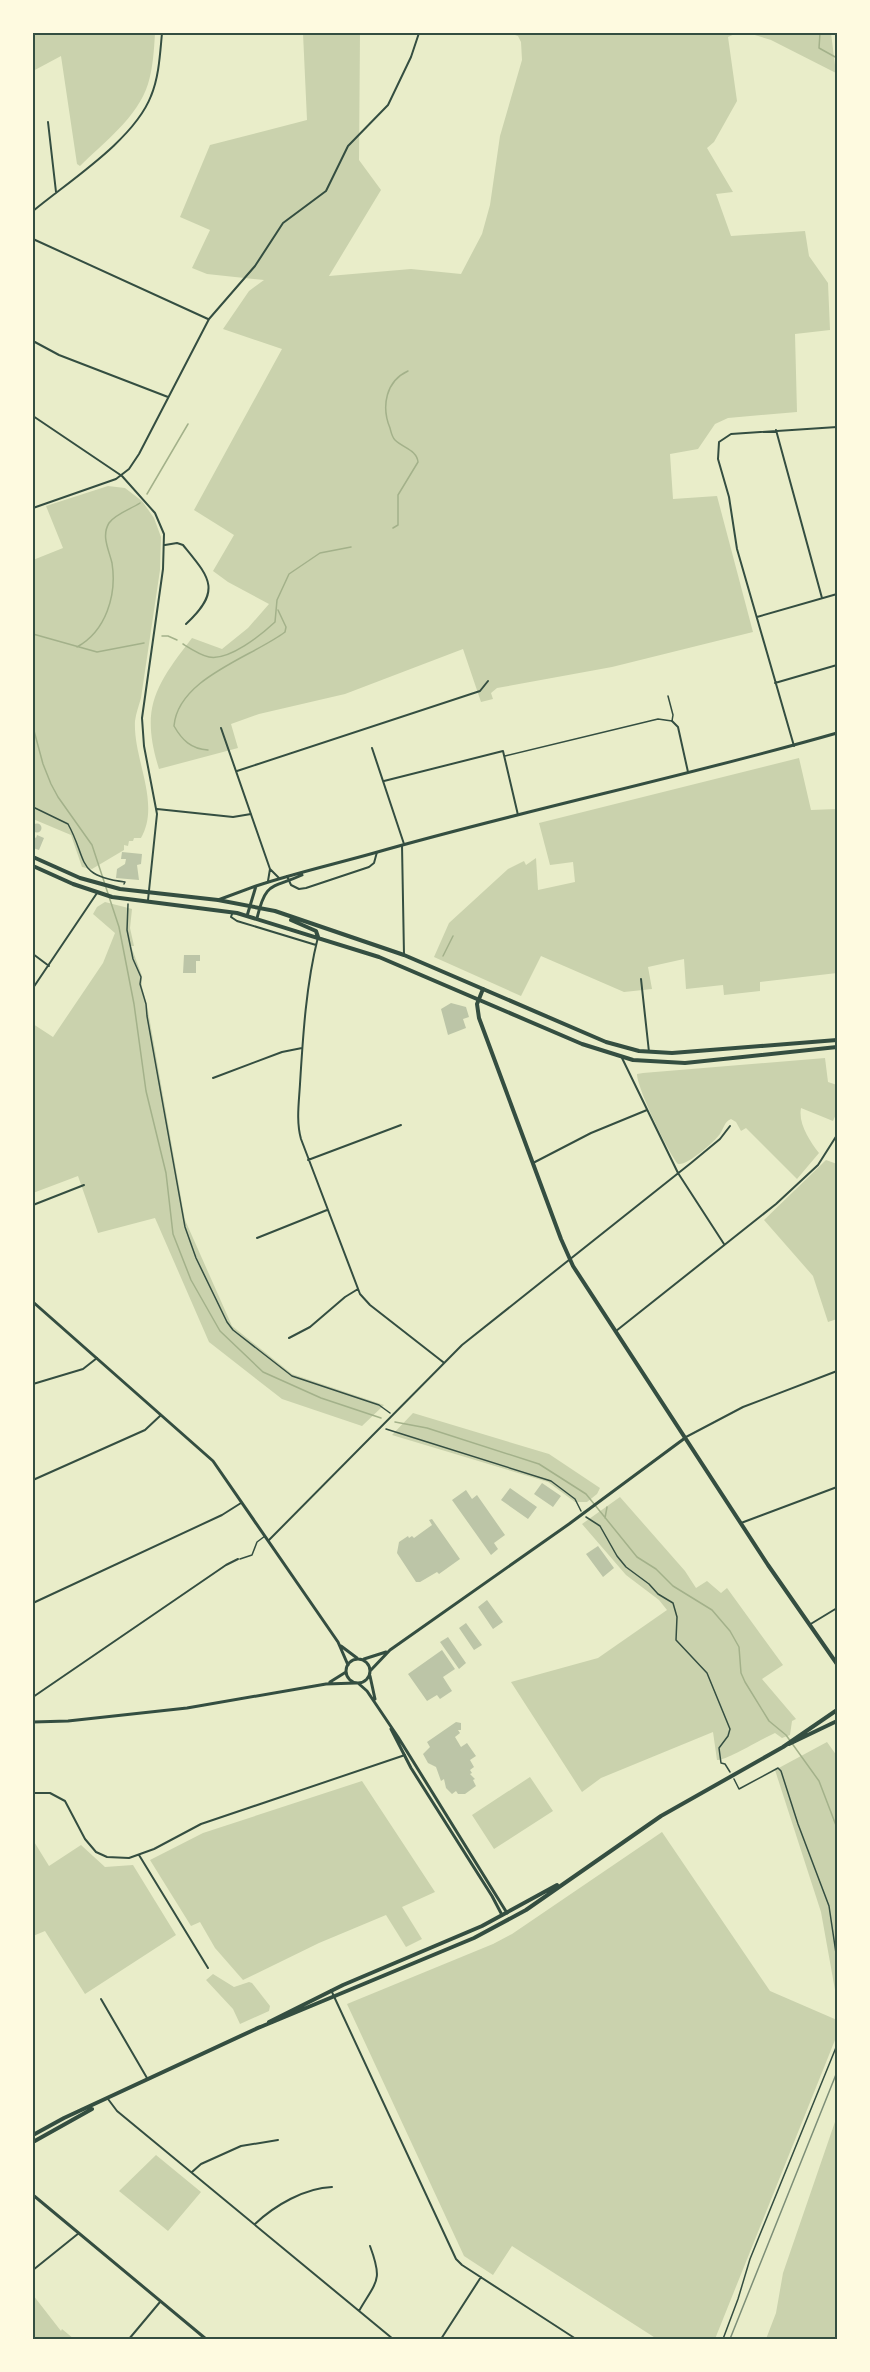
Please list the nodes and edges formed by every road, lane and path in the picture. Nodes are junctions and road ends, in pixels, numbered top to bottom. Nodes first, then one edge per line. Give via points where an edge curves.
1 (162, 33) edge
2 (418, 33) edge
3 (48, 122) dead end
4 (56, 192) junction
5 (33, 211) edge
6 (33, 240) edge
7 (209, 319) junction
8 (33, 340) edge
9 (168, 397) junction
10 (33, 416) edge
11 (837, 427) edge
12 (776, 430) junction
13 (122, 476) junction
14 (33, 508) edge
15 (165, 545) junction
16 (837, 594) edge
17 (822, 598) junction
18 (758, 617) junction
19 (186, 624) dead end
20 (837, 665) edge
21 (488, 681) dead end
22 (775, 682) junction
23 (668, 696) dead end
24 (672, 721) junction
25 (221, 728) dead end
26 (837, 733) edge
27 (794, 746) junction
28 (372, 748) dead end
29 (504, 756) junction
30 (237, 771) junction
31 (688, 772) junction
32 (384, 781) junction
33 (33, 807) edge
34 (157, 809) junction
35 (252, 814) junction
36 (518, 815) junction
37 (403, 844) junction
38 (377, 852) junction
39 (33, 857) edge
40 (33, 866) edge
41 (270, 869) junction
42 (279, 878) junction
43 (288, 878) junction
44 (268, 882) junction
45 (124, 885) dead end
46 (256, 886) junction
47 (97, 893) junction
48 (148, 893) junction
49 (218, 900) junction
50 (147, 903) junction
51 (249, 905) junction
52 (128, 907) dead end
53 (260, 907) junction
54 (275, 911) junction
55 (232, 915) junction
56 (247, 916) junction
57 (257, 918) junction
58 (318, 937) junction
59 (316, 945) junction
60 (33, 954) edge
61 (404, 955) junction
62 (49, 966) junction
63 (641, 979) dead end
64 (33, 988) edge
65 (483, 989) junction
66 (479, 999) junction
67 (837, 1040) edge
68 (837, 1047) edge
69 (302, 1048) junction
70 (649, 1052) junction
71 (622, 1058) junction
72 (213, 1078) dead end
73 (647, 1110) junction
74 (401, 1125) dead end
75 (730, 1126) dead end
76 (837, 1136) edge
77 (308, 1160) junction
78 (533, 1163) junction
79 (678, 1173) junction
80 (84, 1185) dead end
81 (33, 1205) edge
82 (327, 1210) junction
83 (257, 1238) dead end
84 (724, 1244) junction
85 (569, 1259) junction
86 (358, 1289) junction
87 (33, 1302) edge
88 (615, 1332) junction
89 (289, 1338) dead end
90 (97, 1358) junction
91 (443, 1362) junction
92 (837, 1371) edge
93 (33, 1384) edge
94 (161, 1415) junction
95 (392, 1415) junction
96 (382, 1426) junction
97 (685, 1438) junction
98 (33, 1480) edge
99 (837, 1487) edge
100 (242, 1502) junction
101 (580, 1509) dead end
102 (586, 1518) dead end
103 (740, 1524) junction
104 (265, 1535) junction
105 (268, 1540) junction
106 (238, 1559) joint
107 (33, 1603) edge
108 (837, 1608) edge
109 (809, 1625) junction
110 (338, 1642) junction
111 (390, 1650) junction
112 (358, 1659) junction
113 (363, 1659) junction
114 (837, 1664) edge
115 (348, 1665) junction
116 (346, 1672) junction
117 (370, 1673) junction
118 (357, 1683) junction
119 (326, 1684) junction
120 (33, 1697) edge
121 (376, 1704) junction
122 (837, 1710) edge
123 (837, 1721) edge
124 (33, 1722) edge
125 (795, 1740) junction
126 (407, 1754) junction
127 (727, 1767) dead end
128 (737, 1785) dead end
129 (33, 1792) edge
130 (139, 1855) junction
131 (565, 1881) junction
132 (505, 1914) junction
133 (508, 1922) junction
134 (837, 1960) edge
135 (208, 1968) dead end
136 (332, 1990) junction
137 (335, 1997) junction
138 (101, 1999) dead end
139 (258, 2028) junction
140 (837, 2045) edge
141 (148, 2080) junction
142 (108, 2099) junction
143 (33, 2135) edge
144 (278, 2140) dead end
145 (33, 2142) edge
146 (192, 2172) junction
147 (332, 2187) dead end
148 (33, 2195) edge
149 (255, 2224) junction
150 (79, 2233) junction
151 (370, 2246) dead end
152 (33, 2270) edge
153 (481, 2277) junction
154 (160, 2301) junction
155 (359, 2311) junction
156 (129, 2339) edge
157 (206, 2339) edge
158 (393, 2339) edge
159 (441, 2339) edge
160 (576, 2339) edge
161 (723, 2339) edge

1 - 4 street via 154,89 142,114 117,142
2 - 7 street via 391,99 348,146 326,191 283,223 255,266
3 - 4 street
4 - 5 street
6 - 7 street
7 - 9 street
8 - 9 street via 58,355
9 - 13 street via 139,454
10 - 13 street
11 - 12 street
12 - 17 street
12 - 18 street via 732,434 719,442 718,459 735,539
13 - 14 street
13 - 15 street via 155,513
15 - 19 street via 183,545 209,580 206,597
15 - 34 street via 142,726
16 - 17 street
17 - 18 street
18 - 22 street
20 - 22 street
21 - 30 street via 480,691
22 - 27 street
23 - 24 lane
24 - 29 lane via 658,719
24 - 31 street via 678,727
25 - 30 street
26 - 27 street
27 - 31 street
28 - 32 street
29 - 32 street via 503,751
29 - 36 street
30 - 35 street
31 - 36 street
32 - 37 street
33 - 45 path via 69,824 86,868 98,877
34 - 35 street via 233,817
34 - 48 street
35 - 41 street
36 - 37 street
37 - 38 street
37 - 61 street
38 - 43 street
38 - 43 street via 369,867 306,888 294,887
39 - 48 main road via 108,887
40 - 47 main road
41 - 42 street
41 - 44 street
42 - 43 street
42 - 44 street
43 - 53 street via 267,890
44 - 46 street
46 - 49 street
46 - 51 street
47 - 50 main road
47 - 62 street
48 - 49 main road
48 - 50 street
49 - 51 main road
50 - 55 main road
51 - 53 main road
51 - 56 street
52 - 95 path via 127,930 141,977 185,1227 227,1322 292,1376 378,1405
53 - 54 main road
53 - 57 street
54 - 58 main road via 316,931
54 - 61 main road
55 - 56 main road
55 - 59 street via 237,921
56 - 57 main road
57 - 58 main road
58 - 59 street
58 - 66 main road via 392,961
59 - 69 street
60 - 62 street
61 - 65 main road
62 - 64 street
63 - 70 street
65 - 66 main road
65 - 70 main road via 597,1039
66 - 71 main road
66 - 78 main road via 480,1018
67 - 70 main road via 684,1053
68 - 71 main road via 673,1063
69 - 72 street
69 - 77 street via 298,1125
71 - 73 street
73 - 78 street
73 - 79 street
74 - 77 street
75 - 79 street
76 - 84 street via 808,1175
77 - 82 street
78 - 85 main road
79 - 84 street
79 - 85 street
80 - 81 street
82 - 83 street
82 - 86 street
84 - 88 street
85 - 88 main road
85 - 91 street
86 - 89 street via 310,1328
86 - 91 street via 370,1305
87 - 90 street
88 - 97 main road
90 - 93 street via 83,1369
90 - 94 street
91 - 95 street
92 - 97 street via 742,1407
94 - 98 street via 145,1430
94 - 100 street via 213,1461
95 - 96 street
96 - 101 path via 393,1433 551,1481 575,1499
96 - 105 street
97 - 103 main road
97 - 111 street
99 - 103 street
100 - 104 street
100 - 107 street via 222,1515
102 - 127 path via 600,1526 629,1570 673,1603 676,1640 708,1673 729,1728 728,1736 719,1746 722,1763
103 - 109 main road
104 - 105 street
104 - 106 lane via 252,1555
105 - 110 street
106 - 120 street
108 - 109 street
109 - 114 main road
110 - 112 street
110 - 115 street
111 - 113 street
111 - 117 street
112 - 113 street
112 - 115 street
113 - 117 street via 369,1664
115 - 116 street
116 - 118 street
116 - 119 street
117 - 118 street via 365,1681
117 - 121 street
118 - 119 street
118 - 121 street
119 - 124 street via 187,1708
121 - 126 street
122 - 125 main road
123 - 125 main road
125 - 131 main road via 661,1816
126 - 130 street via 201,1824
126 - 132 street
128 - 134 path via 739,1789 778,1768 781,1772 829,1906
129 - 130 street via 50,1793 65,1801 96,1852 114,1858
130 - 135 street
131 - 132 main road
131 - 133 main road
132 - 133 main road
132 - 136 main road
133 - 137 main road
136 - 137 street
136 - 139 main road
137 - 139 main road
137 - 153 street via 455,2255 462,2265
138 - 141 street
139 - 141 main road
140 - 161 path via 750,2259
141 - 142 main road
142 - 143 main road
142 - 145 main road
142 - 146 street
144 - 146 street via 241,2146
146 - 149 street
147 - 149 street via 314,2190 276,2207
148 - 150 street
149 - 155 street
150 - 152 street
150 - 154 street
151 - 155 street via 378,2274
153 - 159 street
153 - 160 street
154 - 156 street
154 - 157 street
155 - 158 street

